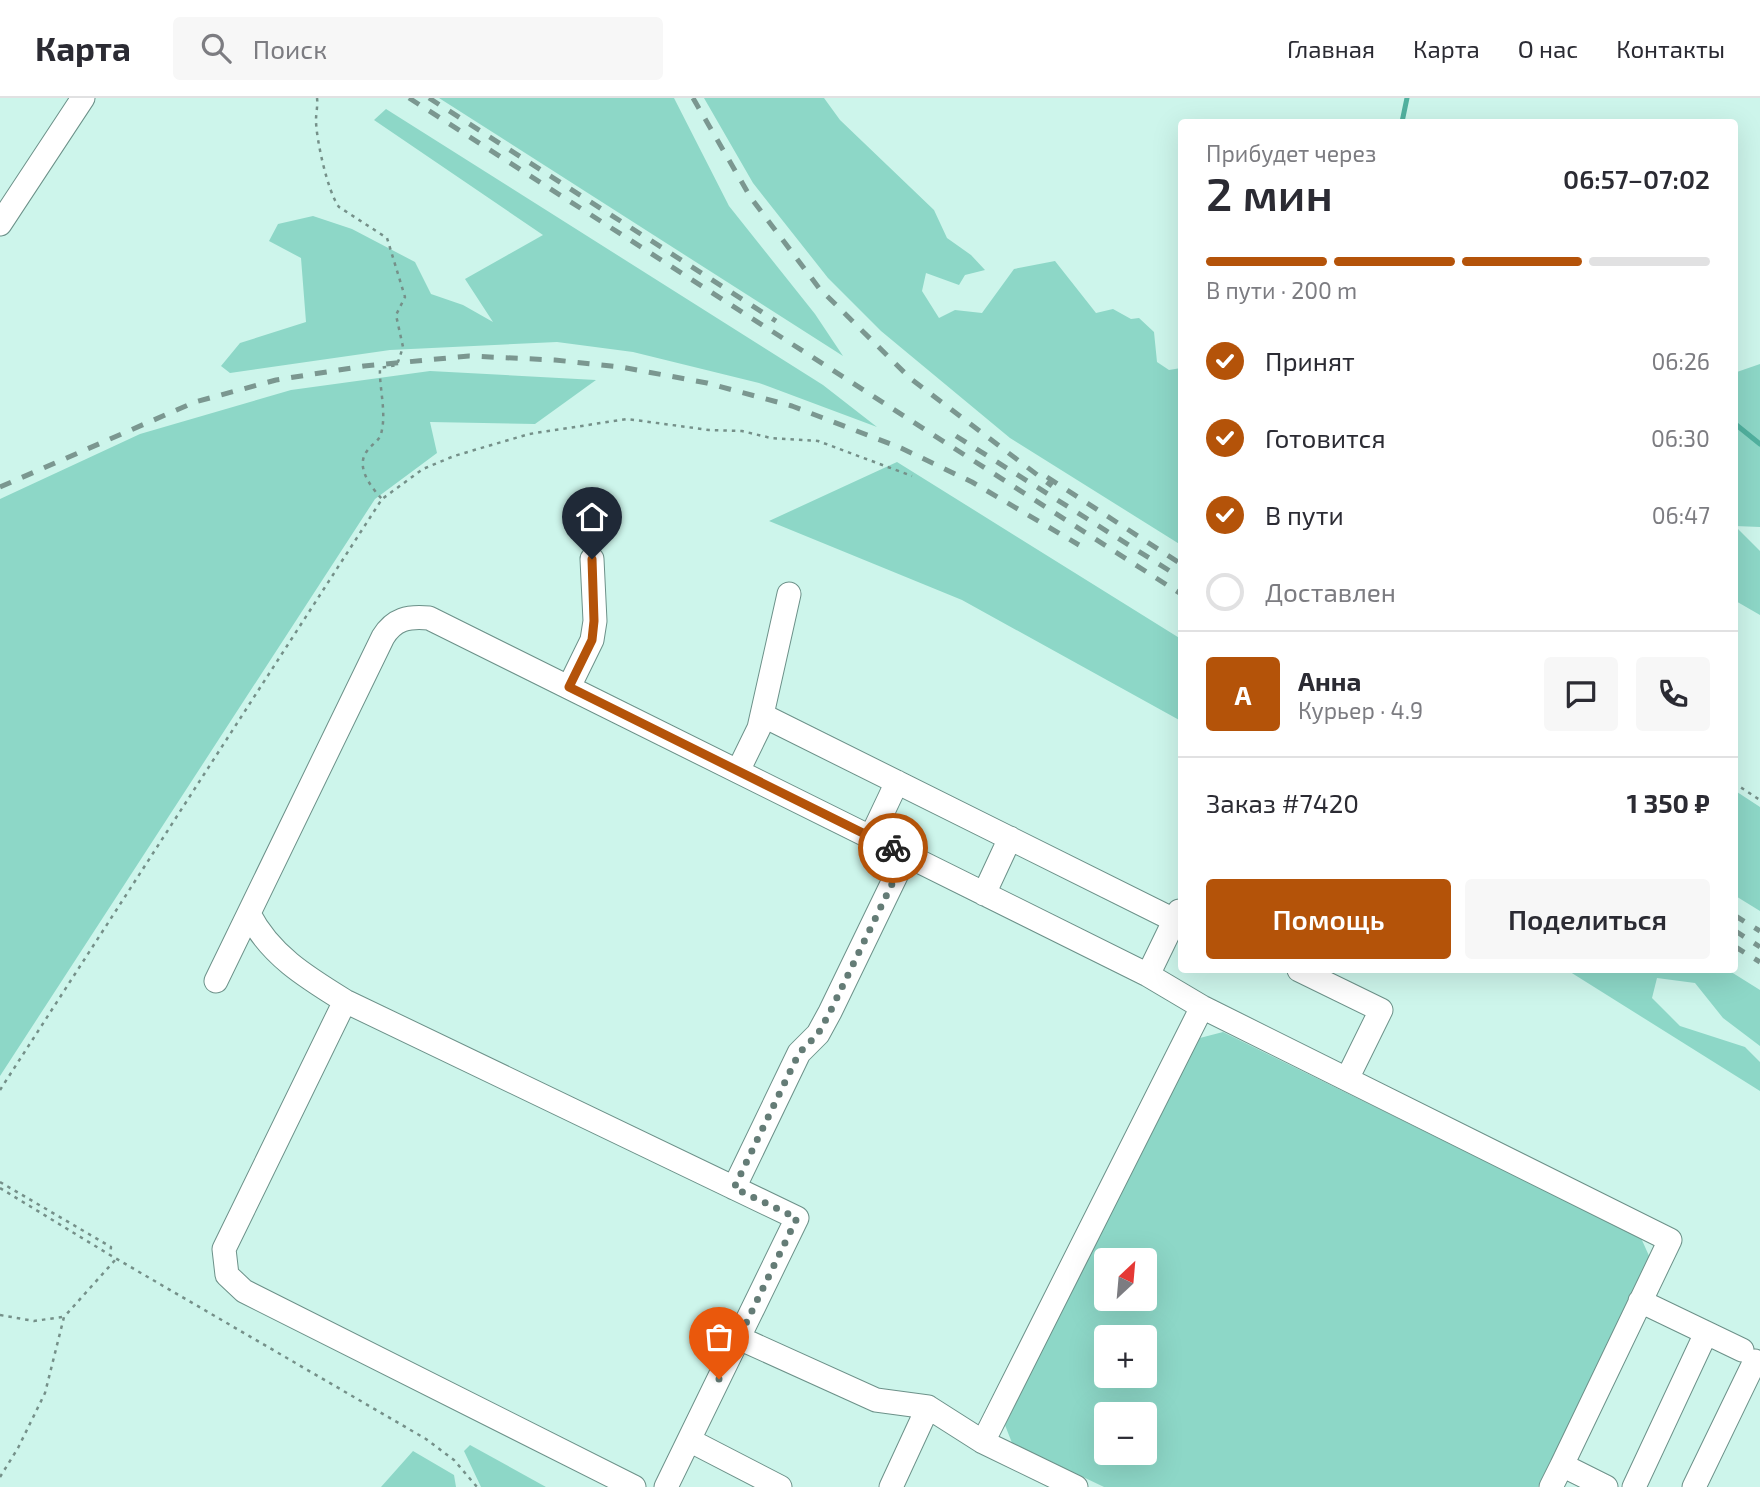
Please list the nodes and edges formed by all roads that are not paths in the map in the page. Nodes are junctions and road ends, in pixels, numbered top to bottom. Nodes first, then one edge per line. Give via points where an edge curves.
1 (83, 98) edge
2 (0, 225) edge
3 (592, 559) dead end
4 (789, 594) dead end
5 (569, 687) junction
6 (762, 715) junction
7 (738, 771) junction
8 (897, 782) junction
9 (871, 837) junction
10 (1010, 838) junction
11 (906, 855) junction
12 (984, 894) junction
13 (249, 914) junction
14 (1178, 916) edge
15 (1305, 973) edge
16 (1148, 975) junction
17 (216, 981) dead end
18 (345, 1001) junction
19 (1202, 1007) junction
20 (1348, 1079) junction
21 (734, 1188) junction
22 (1640, 1301) junction
23 (1706, 1333) junction
24 (739, 1338) junction
25 (1751, 1357) edge
26 (928, 1407) junction
27 (688, 1440) junction
28 (983, 1442) junction
29 (1562, 1465) junction
30 (634, 1487) edge
31 (666, 1487) edge
32 (780, 1487) edge
33 (891, 1487) edge
34 (1076, 1487) edge
35 (1551, 1487) edge
36 (1606, 1487) edge
37 (1634, 1487) edge
38 (1694, 1487) edge

1 - 2 lane
3 - 5 lane via 592,640
4 - 6 lane
5 - 7 lane
5 - 13 lane via 429,618 390,625
6 - 7 lane
6 - 8 lane
7 - 9 lane
8 - 9 lane
8 - 10 lane
9 - 11 lane
10 - 12 lane
10 - 14 lane
11 - 12 lane
11 - 21 lane via 830,1012 818,1034 799,1053
12 - 16 lane
13 - 17 lane
13 - 18 lane via 280,956
14 - 16 lane
15 - 20 lane via 1381,1010
16 - 19 lane
18 - 21 lane
18 - 30 lane via 223,1250 227,1275 244,1291
19 - 20 lane
19 - 28 lane
20 - 22 lane via 1670,1240
21 - 24 lane via 797,1218
22 - 23 lane
22 - 29 lane
23 - 25 lane
23 - 37 lane
24 - 26 lane via 876,1400
24 - 27 lane
25 - 38 lane via 1755,1361
26 - 28 lane
26 - 33 lane
27 - 31 lane
27 - 32 lane
28 - 34 lane
29 - 35 lane
29 - 36 lane

